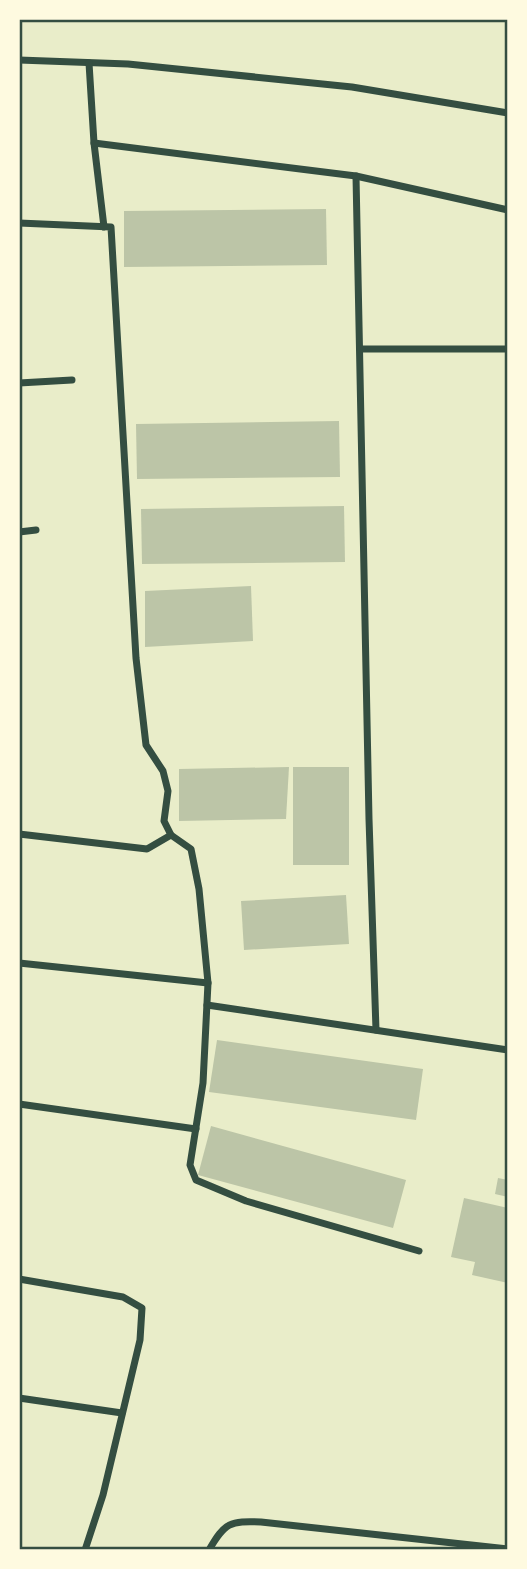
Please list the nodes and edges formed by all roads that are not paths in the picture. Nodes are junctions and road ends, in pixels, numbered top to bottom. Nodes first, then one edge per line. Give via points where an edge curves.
1 (19, 60) edge
2 (89, 63) junction
3 (508, 113) edge
4 (94, 143) junction
5 (356, 176) junction
6 (508, 210) edge
7 (19, 223) edge
8 (104, 227) junction
9 (360, 349) junction
10 (508, 349) edge
11 (72, 380) dead end
12 (19, 383) edge
13 (37, 530) dead end
14 (19, 531) edge
15 (19, 834) edge
16 (172, 835) junction
17 (19, 963) edge
18 (208, 984) junction
19 (206, 1005) junction
20 (376, 1030) junction
21 (508, 1050) edge
22 (19, 1104) edge
23 (196, 1129) junction
24 (419, 1251) dead end
25 (19, 1279) edge
26 (19, 1398) edge
27 (122, 1413) junction
28 (508, 1549) edge
29 (85, 1550) edge
30 (209, 1550) edge

1 - 2 street
2 - 3 street via 352,87
2 - 4 street
4 - 5 street
4 - 8 street
5 - 6 street
5 - 9 street
7 - 8 street
8 - 16 street via 111,227 136,659 146,745 163,771 169,791 164,821
9 - 10 street
9 - 20 street
11 - 12 street
13 - 14 street
15 - 16 street via 147,849
16 - 18 street via 191,849 200,889
17 - 18 street
18 - 19 street
19 - 20 street
19 - 23 street
20 - 21 street
22 - 23 street
23 - 24 street via 190,1165 196,1181 246,1201
25 - 27 street via 123,1297 142,1308
26 - 27 street
27 - 29 street
28 - 30 street via 234,1521 220,1531

